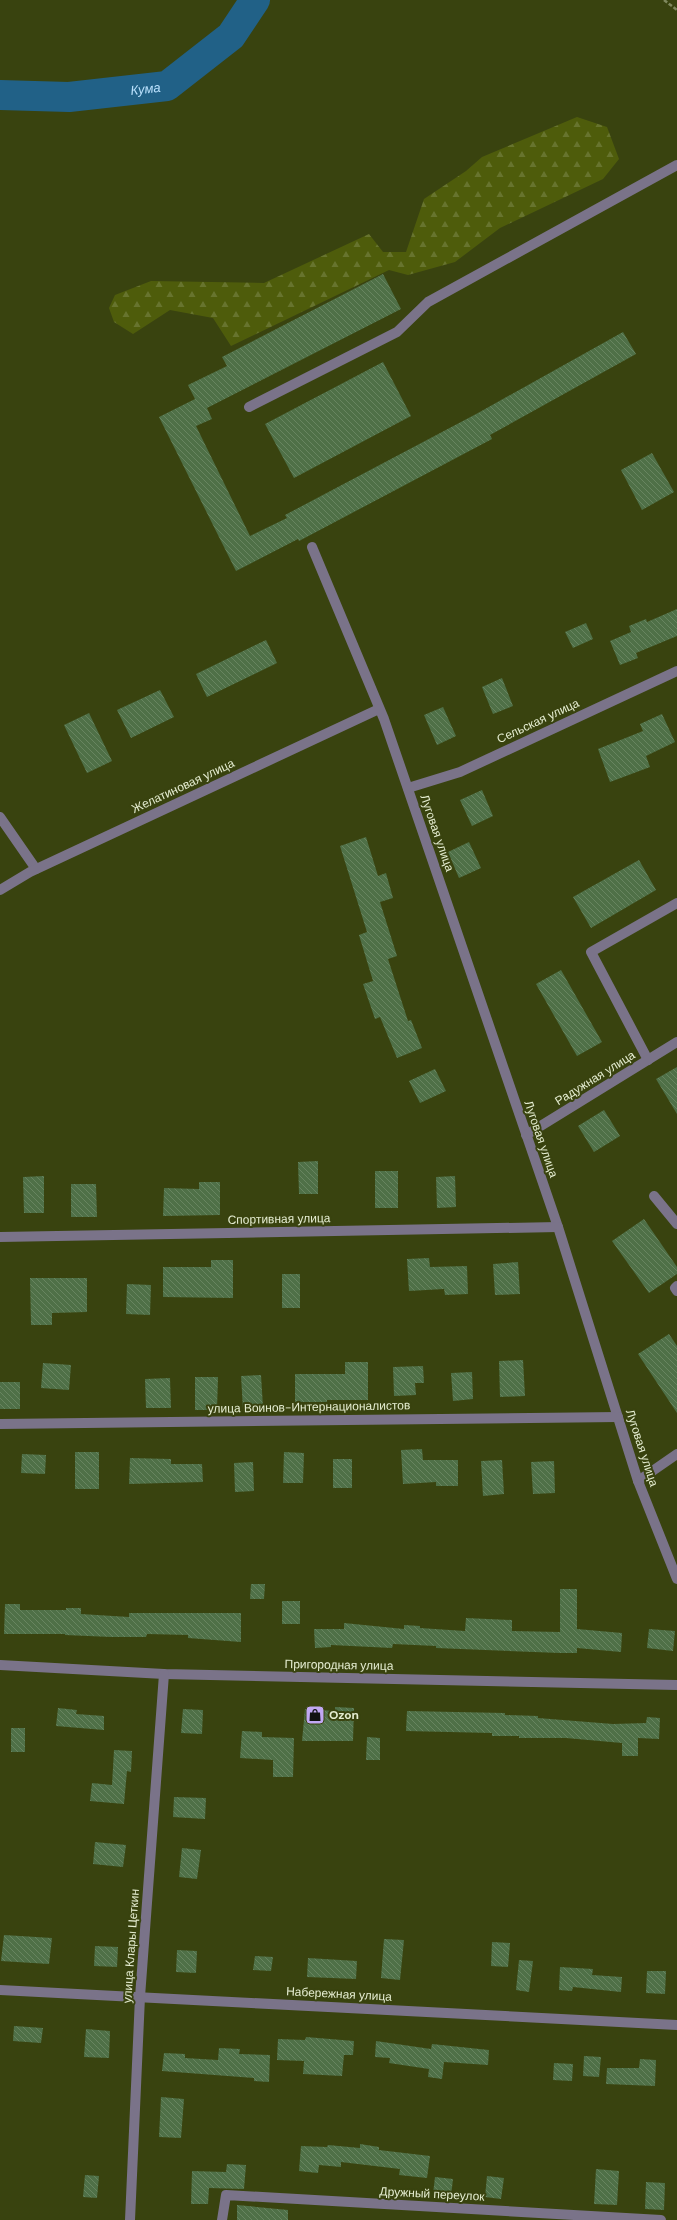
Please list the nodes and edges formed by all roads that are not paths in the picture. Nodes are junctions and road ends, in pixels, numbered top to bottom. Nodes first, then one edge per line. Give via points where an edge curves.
1 (677, 165) edge
2 (249, 407) dead end
3 (312, 547) dead end
4 (677, 671) edge
5 (379, 709) junction
6 (408, 788) junction
7 (0, 817) edge
8 (36, 870) junction
9 (0, 890) edge
10 (677, 903) edge
11 (677, 1042) edge
12 (648, 1060) junction
13 (526, 1135) junction
14 (654, 1196) dead end
15 (677, 1224) edge
16 (558, 1227) junction
17 (0, 1237) edge
18 (677, 1286) edge
19 (677, 1291) edge
20 (618, 1417) junction
21 (0, 1424) edge
22 (677, 1454) edge
23 (638, 1481) junction
24 (677, 1579) edge
25 (0, 1665) edge
26 (164, 1674) junction
27 (677, 1685) edge
28 (0, 1990) edge
29 (140, 1997) junction
30 (677, 2025) edge
31 (130, 2220) edge
32 (222, 2220) edge
33 (661, 2220) edge

1 - 2 street via 428,302 397,332
3 - 5 street, Луговая улица
4 - 6 street, Сельская улица via 460,772
5 - 6 street, Луговая улица
5 - 8 street, Желатиновая улица
6 - 13 street, Луговая улица
7 - 8 street
8 - 9 street, Желатиновая улица
10 - 12 street via 591,952
11 - 12 street, Радужная улица
12 - 13 street, Радужная улица
13 - 16 street, Луговая улица
14 - 15 street
16 - 17 street, Спортивная улица
16 - 20 street, Луговая улица
18 - 19 street
20 - 21 street, улица Воинов-Интернационалистов
20 - 23 street, Луговая улица
22 - 23 street
23 - 24 street, Луговая улица
25 - 26 street, Пригородная улица
26 - 27 street, Пригородная улица
26 - 29 street, улица Клары Цеткин
28 - 29 street, Набережная улица
29 - 30 street, Набережная улица
29 - 31 street, улица Клары Цеткин
32 - 33 street, Дружный переулок via 226,2195

